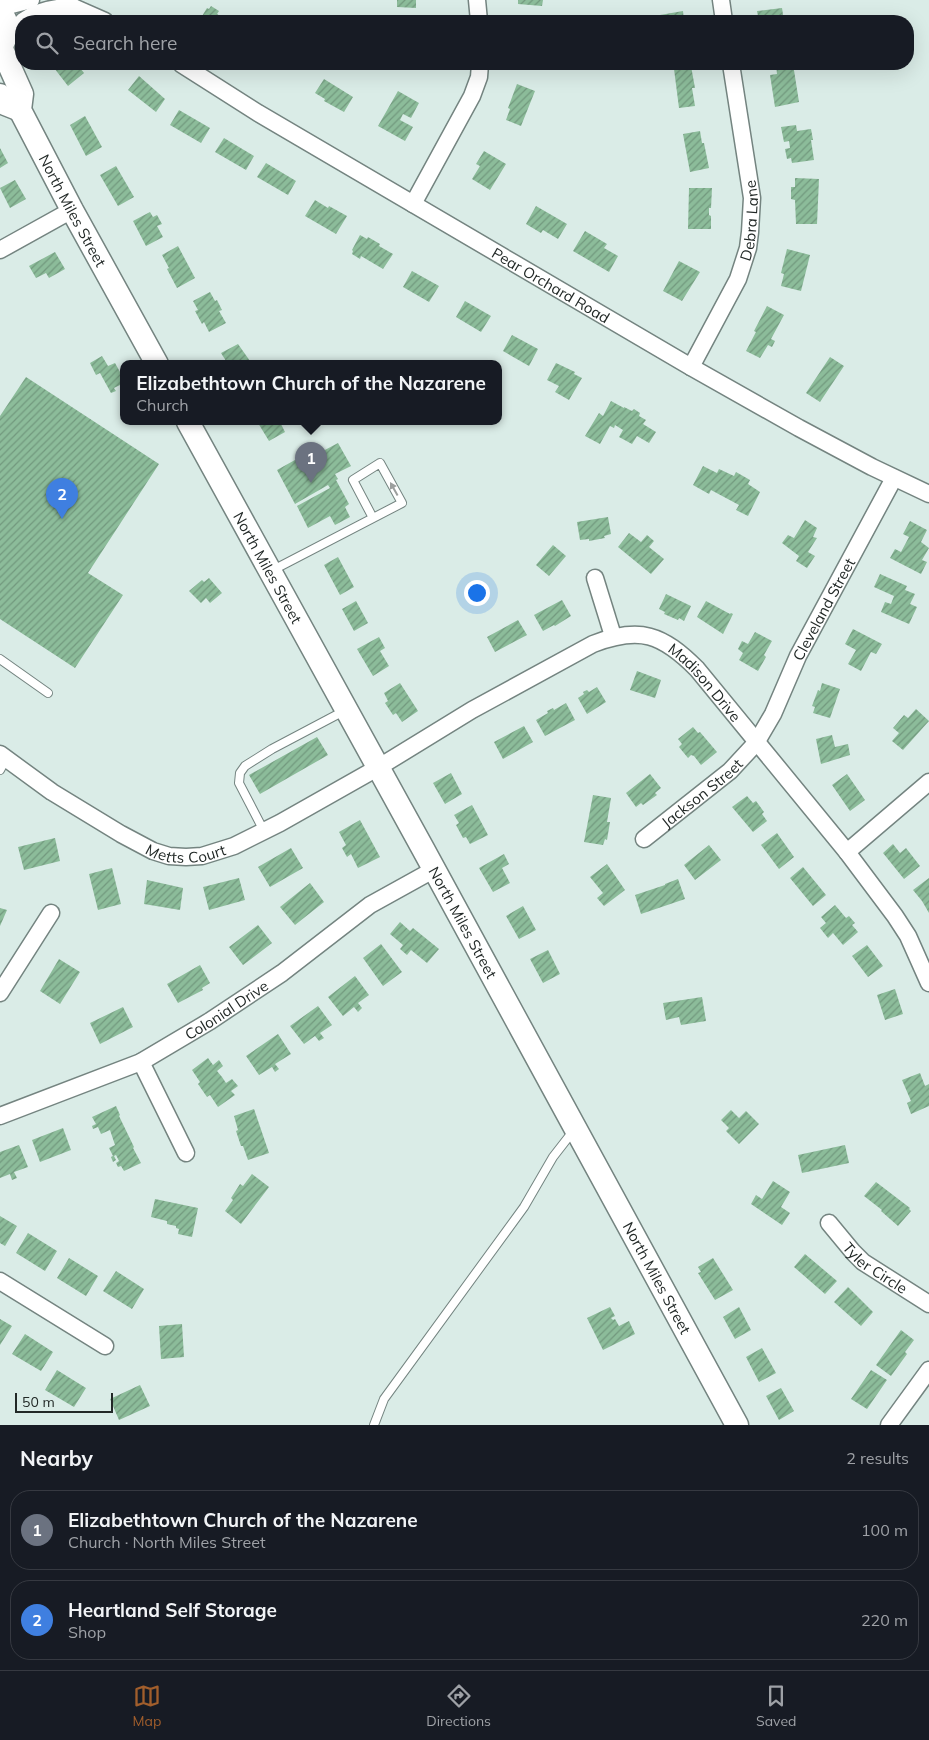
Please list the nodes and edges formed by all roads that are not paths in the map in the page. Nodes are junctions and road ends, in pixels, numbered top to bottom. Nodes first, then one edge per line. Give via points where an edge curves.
1 (31, 0) edge
2 (56, 0) edge
3 (477, 0) edge
4 (721, 0) edge
5 (73, 7) junction
6 (0, 9) edge
7 (34, 15) edge
8 (91, 15) edge
9 (478, 15) edge
10 (723, 15) edge
11 (10, 35) edge
12 (15, 60) edge
13 (17, 70) edge
14 (191, 70) edge
15 (480, 70) edge
16 (732, 70) edge
17 (0, 95) edge
18 (20, 110) junction
19 (413, 204) junction
20 (72, 210) junction
21 (0, 250) edge
22 (155, 360) edge
23 (691, 366) junction
24 (190, 425) edge
25 (894, 478) junction
26 (929, 494) edge
27 (373, 518) junction
28 (271, 571) junction
29 (595, 578) dead end
30 (613, 636) junction
31 (0, 659) edge
32 (48, 694) dead end
33 (346, 710) junction
34 (756, 743) junction
35 (2, 761) edge
36 (379, 767) junction
37 (929, 782) edge
38 (264, 831) junction
39 (644, 840) dead end
40 (847, 852) junction
41 (435, 869) junction
42 (50, 913) dead end
43 (929, 983) edge
44 (0, 993) edge
45 (141, 1062) junction
46 (0, 1116) edge
47 (575, 1128) junction
48 (186, 1153) dead end
49 (829, 1222) dead end
50 (0, 1281) edge
51 (929, 1304) edge
52 (105, 1346) dead end
53 (929, 1370) edge
54 (374, 1425) edge
55 (737, 1425) edge
56 (889, 1425) edge

1 - 6 street
2 - 5 street
3 - 9 street
4 - 10 street
5 - 7 street via 58,7
5 - 8 street
6 - 11 main road, North Miles Street
11 - 12 main road, North Miles Street
13 - 18 main road, North Miles Street via 22,94
14 - 19 street, Pear Orchard Road
15 - 19 street via 472,96
16 - 23 street, Debra Lane via 752,198 748,248 738,278
17 - 18 main road, North Miles Street via 5,104
18 - 20 main road, North Miles Street
19 - 23 street, Pear Orchard Road
20 - 21 street
20 - 22 main road, North Miles Street
23 - 25 street, Pear Orchard Road
24 - 28 main road, North Miles Street
25 - 26 street, Pear Orchard Road
25 - 34 street, Cleveland Street via 798,656 773,714
27 -> 27 lane via 402,503 380,464 353,480
27 - 28 lane
28 - 33 main road, North Miles Street
29 - 30 street
30 - 34 street, Madison Drive via 647,636 665,642 682,654 715,689
30 - 36 street, Madison Drive via 592,644 472,710
31 - 32 lane
33 - 36 main road, North Miles Street
33 - 38 lane via 272,749 245,766 240,773 239,783
34 - 39 street, Jackson Street via 730,771
34 - 40 street, Madison Drive
35 - 38 street, Metts Court via 121,834 169,856 202,856 218,852
36 - 38 street, Metts Court
36 - 41 main road, North Miles Street
37 - 40 street
40 - 43 street, Madison Drive via 908,936
41 - 45 street, Colonial Drive via 370,905 282,973
41 - 47 main road, North Miles Street
42 - 44 street
45 - 46 street, Colonial Drive
45 - 48 street
47 - 54 lane via 553,1157 524,1207 384,1399
47 - 55 main road, North Miles Street
49 - 51 street, Tyler Circle via 863,1262
50 - 52 street
53 - 56 street

